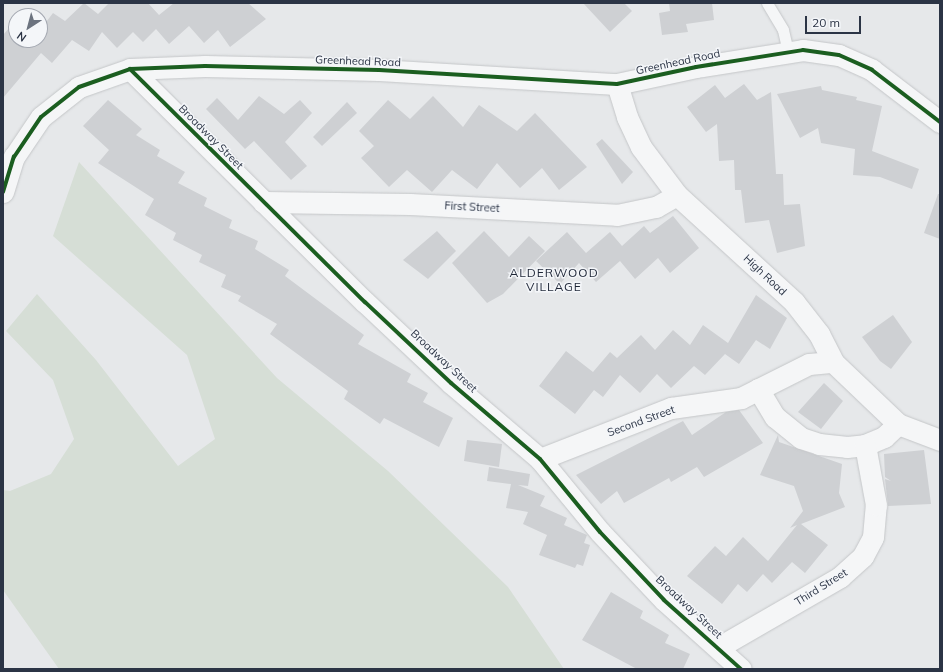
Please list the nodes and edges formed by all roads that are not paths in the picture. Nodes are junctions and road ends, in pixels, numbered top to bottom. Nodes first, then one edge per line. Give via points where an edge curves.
1 (767, 3) edge
2 (788, 51) junction
3 (130, 69) junction
4 (617, 84) junction
5 (940, 122) edge
6 (3, 192) edge
7 (677, 194) junction
8 (263, 202) junction
9 (833, 362) junction
10 (758, 389) junction
11 (898, 424) junction
12 (940, 440) edge
13 (865, 444) junction
14 (540, 459) junction
15 (718, 647) junction
16 (741, 669) edge

1 - 2 lane via 783,30
2 - 4 street, Greenhead Road
2 - 5 street, Greenhead Road via 825,52 852,60 877,74
3 - 4 street, Greenhead Road via 205,66 379,70
3 - 6 street, Greenhead Road via 79,87 41,116 14,157
3 - 8 street, Broadway Street
4 - 7 street, High Road via 627,117 641,147
7 - 8 street, First Street via 656,207 617,215 410,204
7 - 9 street, High Road via 794,302 819,334
8 - 14 street, Broadway Street via 451,383
9 - 10 street, Second Street via 809,364
9 - 11 street, High Road via 867,391
10 - 13 street via 775,417 801,438 833,447
10 - 14 street, Second Street via 724,402 671,408
11 - 12 street, High Road
11 - 13 street via 884,437
13 - 15 street, Third Street via 876,505 873,537 863,556 840,577
14 - 15 street, Broadway Street via 600,532 664,600
15 - 16 street, Broadway Street

